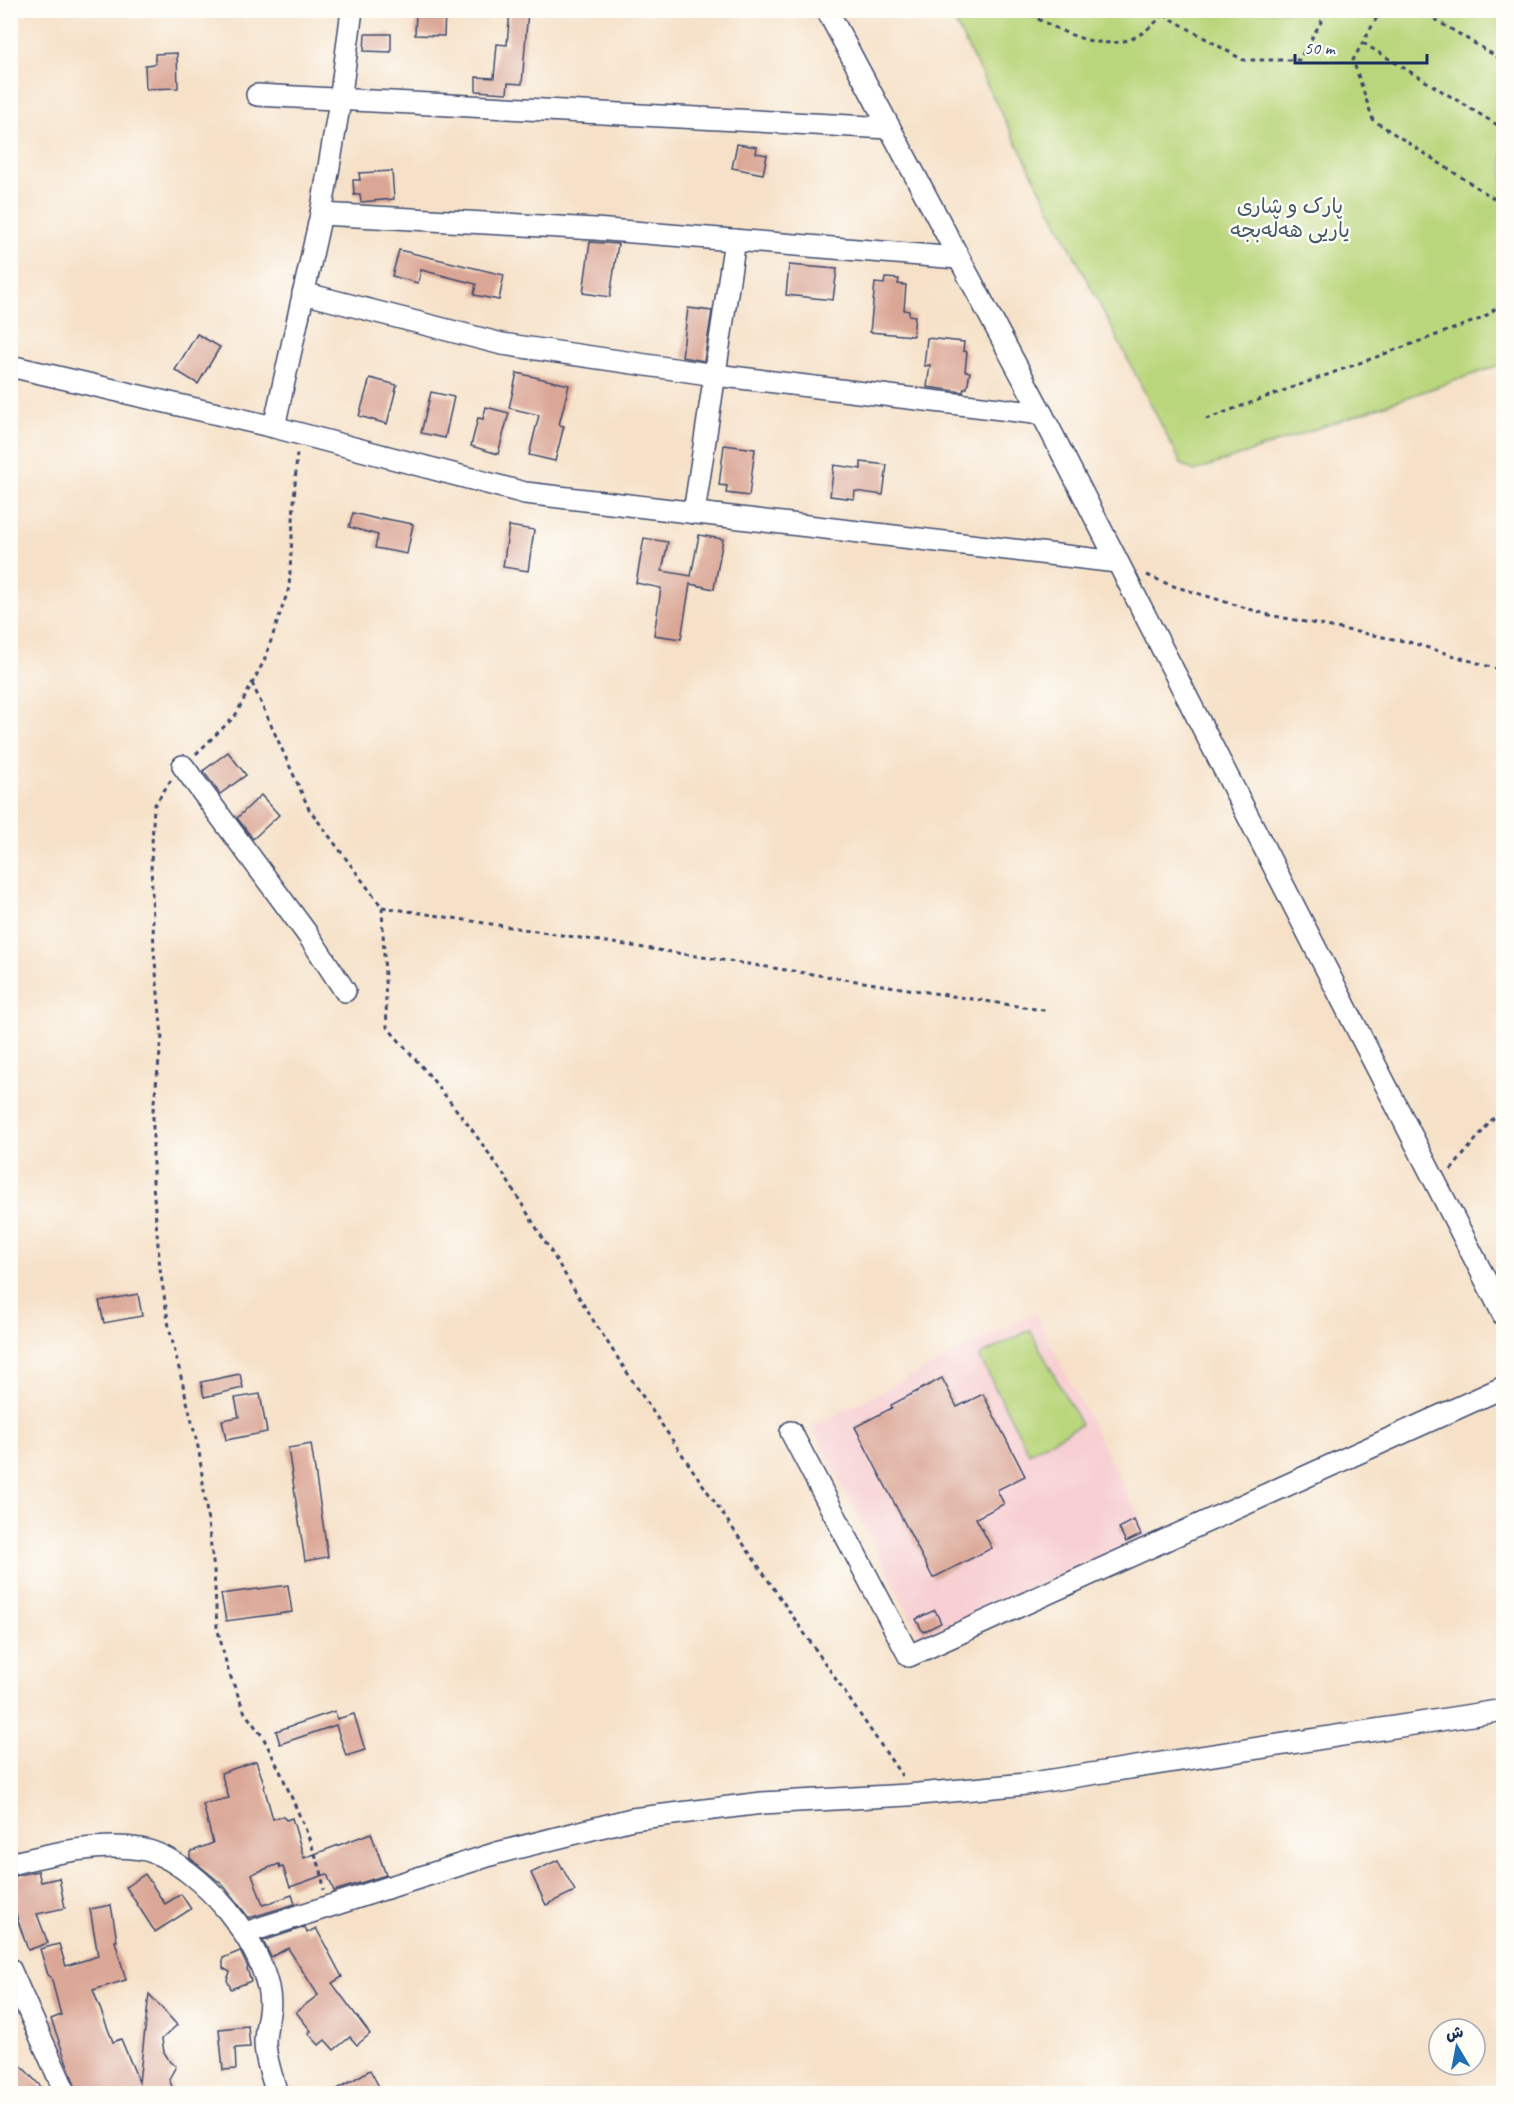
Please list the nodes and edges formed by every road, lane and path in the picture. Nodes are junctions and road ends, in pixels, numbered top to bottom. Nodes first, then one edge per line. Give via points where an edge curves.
1 (352, 10) edge
2 (827, 10) edge
3 (1022, 10) edge
4 (1156, 10) edge
5 (1166, 10) edge
6 (1328, 10) edge
7 (1381, 10) edge
8 (1419, 10) edge
9 (1163, 15) junction
10 (1363, 43) junction
11 (1503, 61) edge
12 (257, 95) dead end
13 (340, 101) junction
14 (889, 128) junction
15 (1503, 129) edge
16 (1503, 205) edge
17 (321, 214) junction
18 (735, 240) junction
19 (958, 258) junction
20 (303, 294) junction
21 (1503, 302) edge
22 (10, 366) edge
23 (715, 375) junction
24 (1042, 414) junction
25 (1206, 419) dead end
26 (274, 427) junction
27 (298, 434) junction
28 (694, 513) junction
29 (1118, 562) junction
30 (1503, 671) edge
31 (252, 683) junction
32 (183, 766) junction
33 (382, 907) junction
34 (345, 991) dead end
35 (1049, 1011) dead end
36 (1503, 1105) edge
37 (1437, 1188) junction
38 (1503, 1316) edge
39 (1503, 1387) edge
40 (791, 1432) dead end
41 (1503, 1710) edge
42 (915, 1794) junction
43 (10, 1864) edge
44 (307, 1913) junction
45 (245, 1932) junction
46 (10, 1969) edge
47 (66, 2094) edge
48 (277, 2094) edge

1 - 13 street
2 - 14 street
3 - 9 path via 1056,30 1090,41 1118,44 1142,34
4 - 9 path
5 - 9 path
6 - 9 path via 1299,60 1243,60
7 - 10 path
8 - 11 path
10 - 15 path
10 - 16 path via 1353,60 1373,120
12 - 13 street
13 - 14 street
13 - 17 street
14 - 19 street
17 - 18 street
17 - 20 street
18 - 19 street
18 - 23 street
19 - 24 street
20 - 23 street via 502,344
20 - 26 street
21 - 25 path via 1483,318
22 - 26 street
23 - 24 street
23 - 28 street
24 - 29 street
26 - 27 street
27 - 28 street via 525,493
27 - 31 path via 289,588 264,661
28 - 29 street
29 - 30 path via 1170,585 1269,615 1408,642
29 - 37 street
31 - 32 path via 235,716
31 - 33 path via 309,809
32 - 34 street
32 - 44 path via 154,806 151,863 162,1036 153,1110 153,1185 160,1269 169,1327 199,1451 217,1627 245,1713 263,1737 280,1771 321,1870 324,1892
33 - 35 path
33 - 42 path via 387,1028 451,1102 504,1175 635,1384
36 - 37 path
37 - 38 street
39 - 40 street via 909,1656
41 - 42 street via 1026,1784
42 - 44 street via 762,1803 632,1819 498,1853
43 - 45 street via 86,1850 143,1850 180,1866 214,1894
44 - 45 street
45 - 48 street via 268,1985 271,2007 266,2058
46 - 47 street

